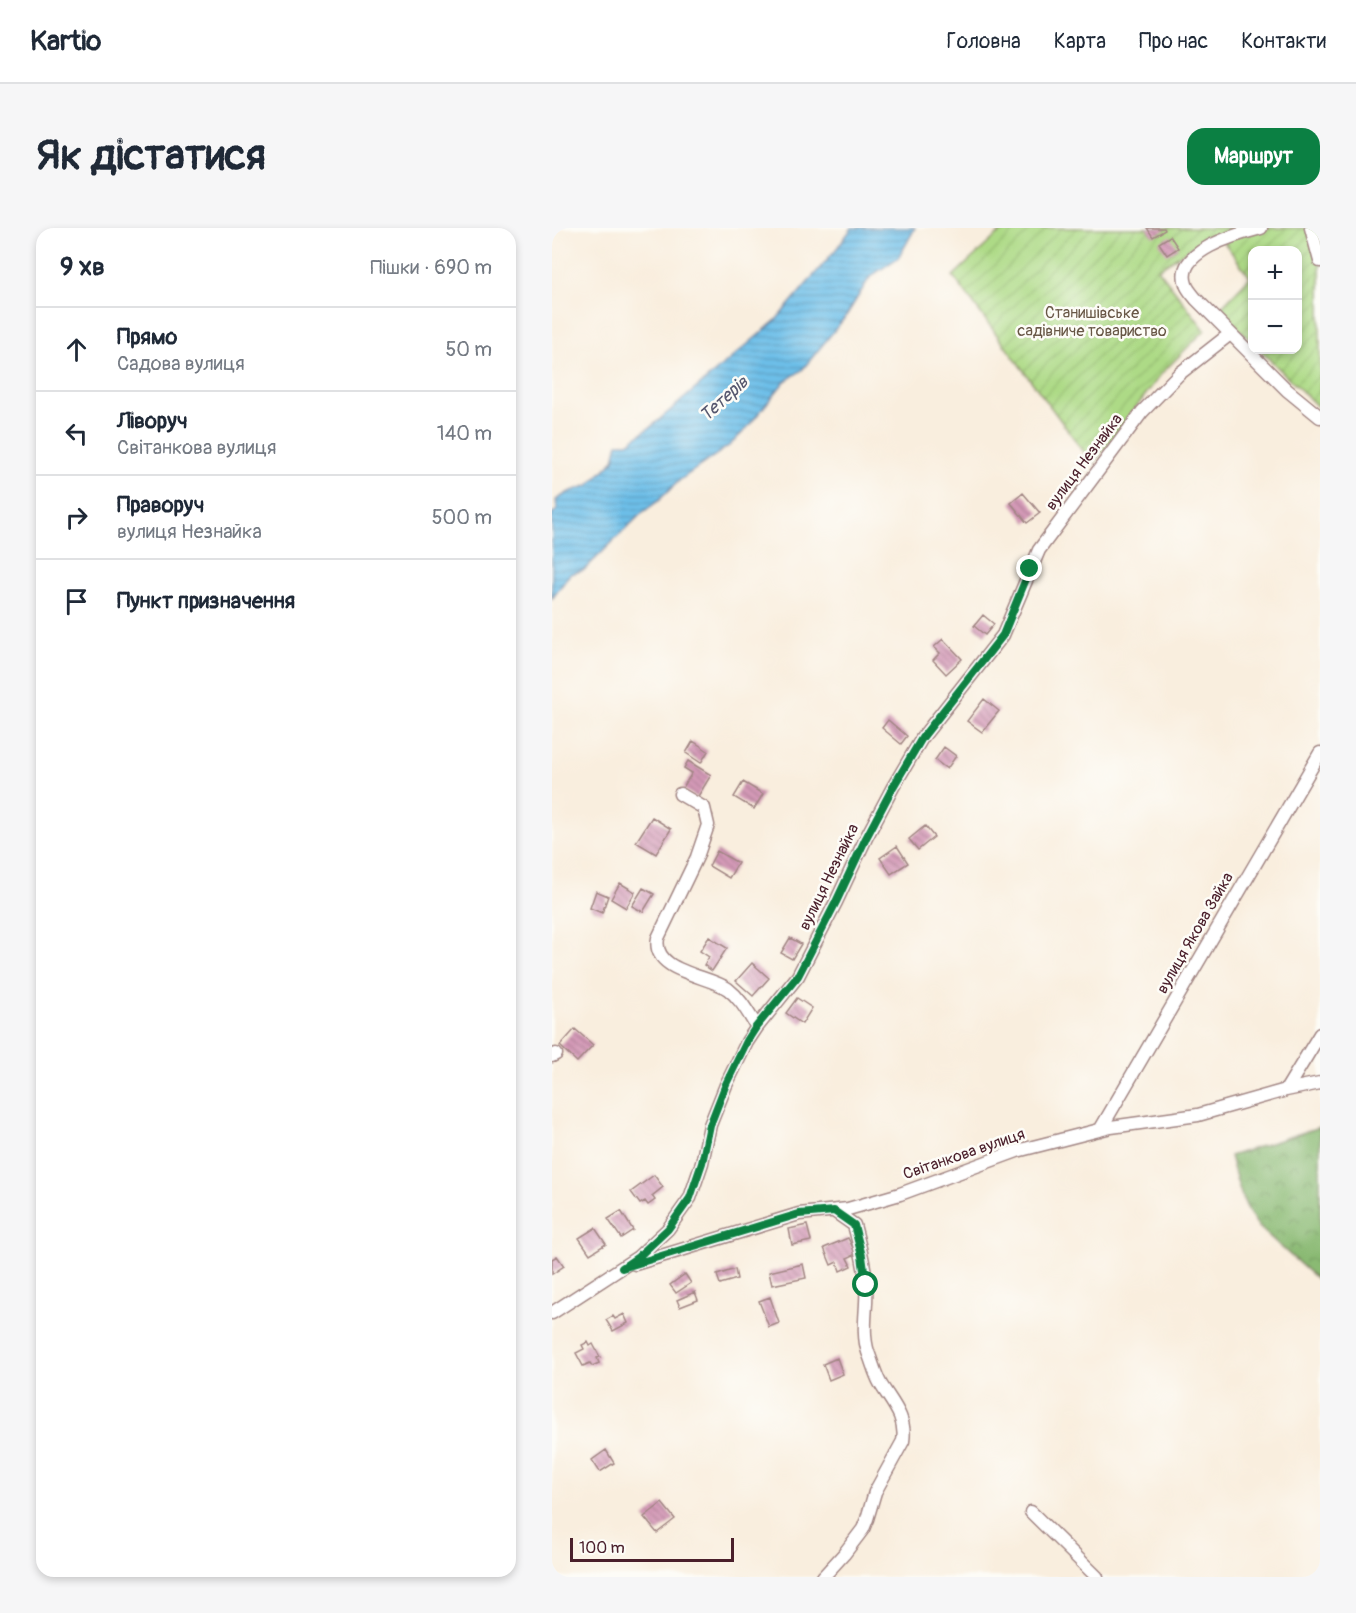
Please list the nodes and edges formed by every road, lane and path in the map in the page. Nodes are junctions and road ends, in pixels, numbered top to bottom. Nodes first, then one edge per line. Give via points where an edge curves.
1 (1261, 228) edge
2 (1311, 228) edge
3 (1320, 261) edge
4 (1230, 334) junction
5 (1320, 417) edge
6 (1320, 753) edge
7 (680, 794) dead end
8 (756, 1027) junction
9 (1320, 1034) edge
10 (1320, 1083) edge
11 (1286, 1090) junction
12 (1100, 1130) junction
13 (834, 1211) junction
14 (622, 1268) junction
15 (552, 1313) edge
16 (1031, 1512) dead end
17 (823, 1577) edge
18 (1096, 1577) edge

1 - 4 street via 1203,250 1187,265 1186,285
2 - 3 street
4 - 5 street
4 - 8 street, вулиця Незнайка via 1179,374 1142,412 1043,543 1003,635 922,738 866,838 798,976
6 - 12 street, вулиця Якова Зайка
7 - 8 street via 704,808 708,825 657,948 675,968 719,984 734,994
8 - 14 street, вулиця Незнайка via 716,1108 690,1198 668,1229
9 - 11 street
10 - 11 street, Світанкова вулиця
11 - 12 street, Світанкова вулиця via 1198,1115
12 - 13 street, Світанкова вулиця via 1017,1151 900,1194
13 - 14 street, Світанкова вулиця via 799,1214
13 - 17 street via 854,1225 864,1267 868,1350 904,1432 862,1529
14 - 15 street, вулиця Незнайка
16 - 18 street

